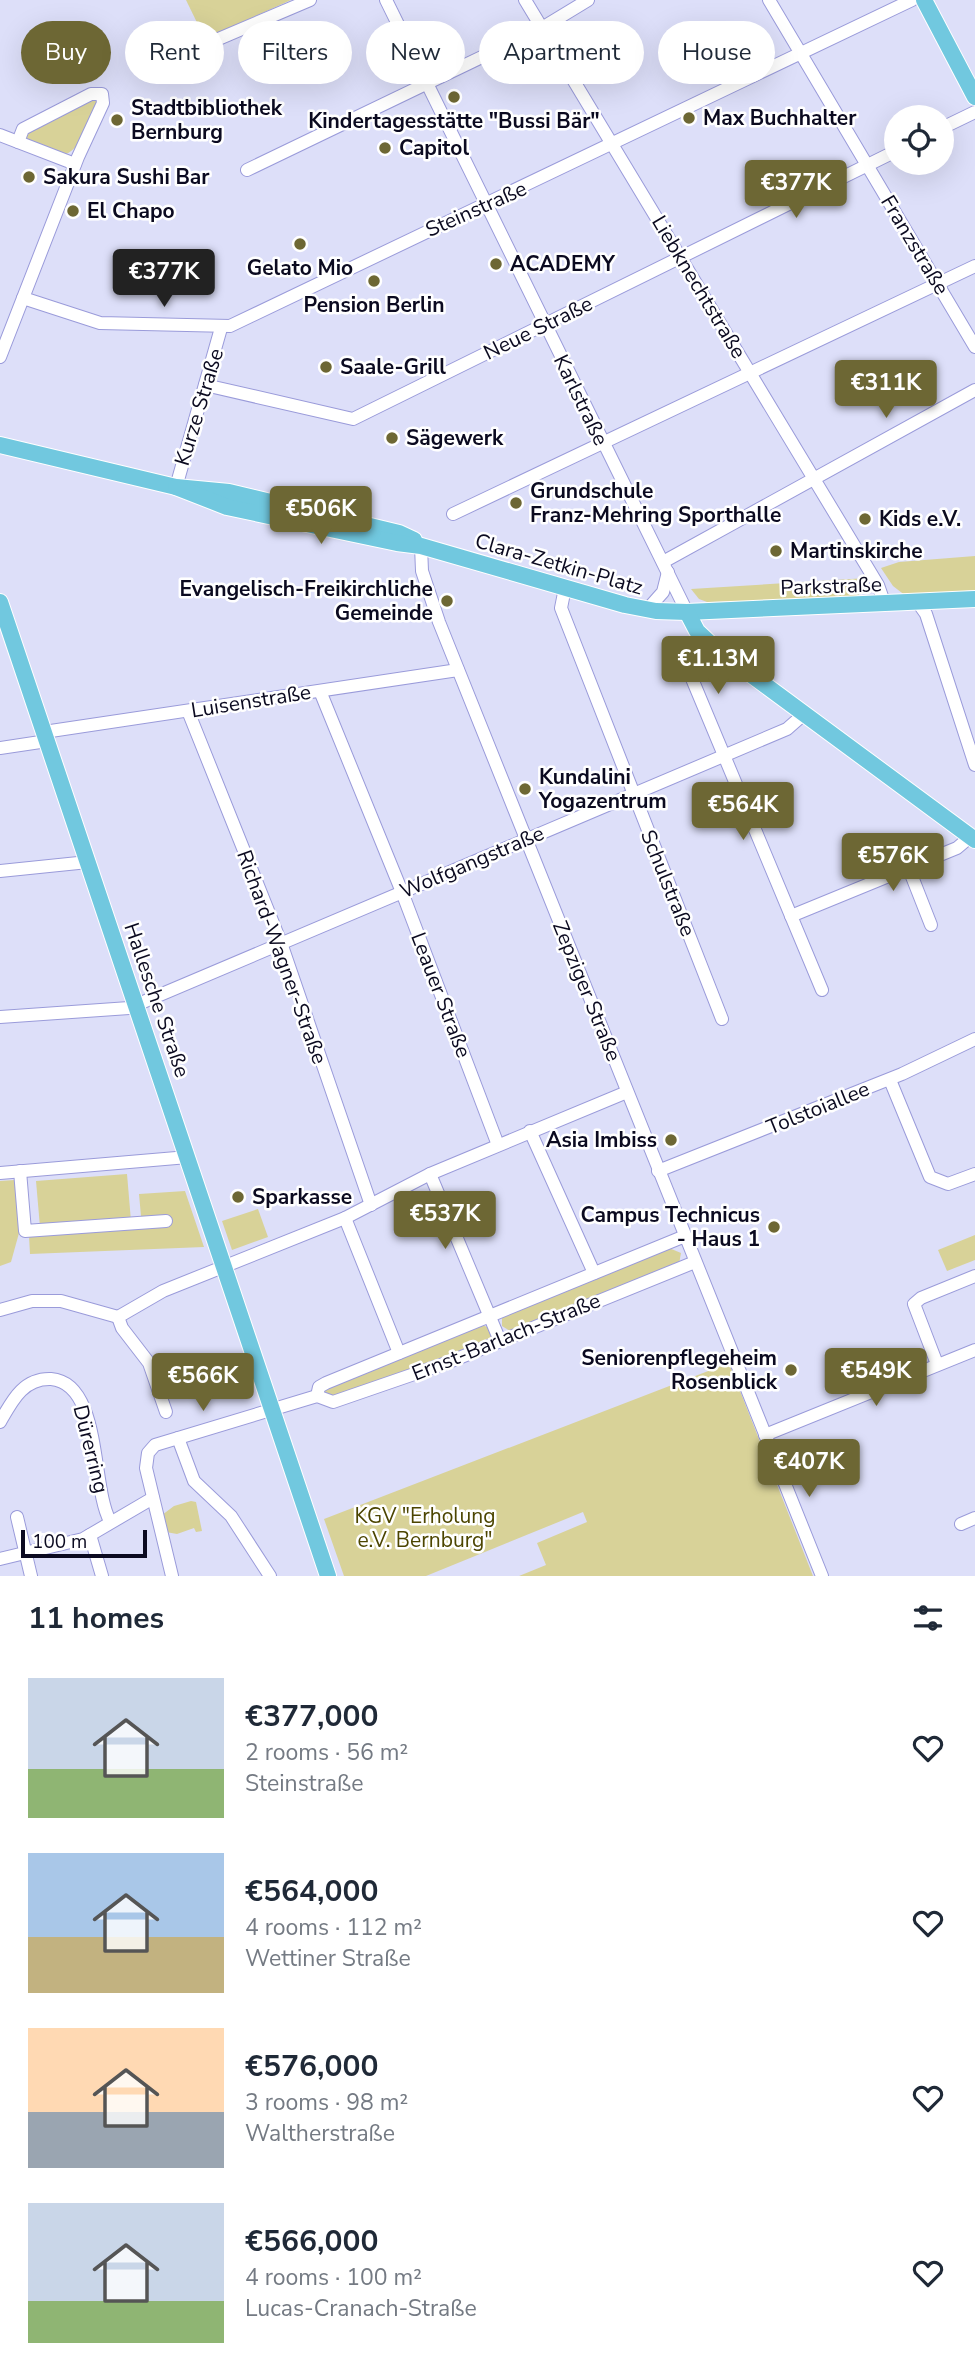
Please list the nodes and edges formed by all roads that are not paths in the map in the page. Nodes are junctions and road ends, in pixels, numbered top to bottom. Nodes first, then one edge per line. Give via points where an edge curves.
1 (310, 0) edge
2 (386, 0) edge
3 (525, 0) edge
4 (588, 0) edge
5 (769, 0) edge
6 (912, 0) edge
7 (924, 0) edge
8 (396, 21) edge
9 (538, 21) edge
10 (554, 21) edge
11 (224, 38) edge
12 (801, 54) junction
13 (423, 84) edge
14 (425, 84) edge
15 (577, 84) edge
16 (975, 97) edge
17 (975, 112) edge
18 (954, 122) edge
19 (0, 135) edge
20 (18, 142) junction
21 (615, 145) junction
22 (884, 157) edge
23 (75, 164) junction
24 (868, 165) junction
25 (247, 170) dead end
26 (485, 204) junction
27 (681, 259) junction
28 (975, 266) edge
29 (939, 284) junction
30 (23, 298) junction
31 (545, 325) junction
32 (221, 328) junction
33 (975, 347) edge
34 (0, 357) edge
35 (751, 374) junction
36 (205, 385) junction
37 (975, 390) edge
38 (602, 443) junction
39 (0, 445) edge
40 (813, 479) junction
41 (176, 487) junction
42 (453, 514) dead end
43 (421, 546) junction
44 (665, 567) junction
45 (871, 575) junction
46 (565, 588) junction
47 (975, 599) edge
48 (885, 605) junction
49 (1, 606) edge
50 (858, 606) junction
51 (927, 607) junction
52 (647, 610) junction
53 (687, 612) junction
54 (680, 650) dead end
55 (458, 670) junction
56 (320, 691) junction
57 (188, 711) junction
58 (804, 714) junction
59 (46, 736) junction
60 (0, 748) edge
61 (972, 748) edge
62 (725, 754) junction
63 (975, 765) edge
64 (632, 794) junction
65 (527, 839) junction
66 (973, 839) edge
67 (88, 862) junction
68 (909, 869) junction
69 (0, 871) edge
70 (402, 892) junction
71 (792, 916) junction
72 (931, 925) dead end
73 (281, 943) junction
74 (822, 990) dead end
75 (137, 1005) junction
76 (0, 1017) edge
77 (722, 1019) dead end
78 (975, 1039) edge
79 (890, 1080) junction
80 (627, 1092) junction
81 (530, 1131) junction
82 (498, 1145) junction
83 (188, 1157) junction
84 (20, 1171) junction
85 (658, 1171) junction
86 (0, 1173) edge
87 (430, 1174) junction
88 (975, 1174) edge
89 (371, 1205) junction
90 (345, 1218) junction
91 (166, 1221) dead end
92 (685, 1236) junction
93 (695, 1262) junction
94 (225, 1267) junction
95 (594, 1273) junction
96 (975, 1276) edge
97 (0, 1310) edge
98 (489, 1315) junction
99 (118, 1317) junction
100 (500, 1341) junction
101 (975, 1350) edge
102 (399, 1353) junction
103 (937, 1364) junction
104 (317, 1396) junction
105 (273, 1411) junction
106 (166, 1412) dead end
107 (0, 1422) edge
108 (765, 1435) junction
109 (178, 1438) junction
110 (153, 1498) junction
111 (17, 1517) dead end
112 (975, 1518) edge
113 (110, 1521) junction
114 (961, 1524) dead end
115 (90, 1535) junction
116 (26, 1553) junction
117 (0, 1559) edge
118 (31, 1576) edge
119 (102, 1576) edge
120 (172, 1576) edge
121 (270, 1576) edge
122 (328, 1576) edge
123 (822, 1576) edge

1 - 11 street
2 - 8 street, Karlstraße
3 - 9 street, Liebknechtstraße
4 - 10 street
5 - 12 street, Franzstraße
6 - 12 street, Steinstraße
7 - 16 main road
12 - 21 street, Steinstraße
12 - 24 street, Franzstraße
13 - 25 street
14 - 26 street, Karlstraße
15 - 21 street, Liebknechtstraße
17 - 18 street
19 - 20 street
20 - 23 street
20 - 23 street via 23,130 91,94 102,94 103,103
21 - 26 street, Steinstraße
21 - 27 street, Liebknechtstraße
22 - 24 street, Neue Straße
23 - 30 street
24 - 27 street, Neue Straße
24 - 29 street, Franzstraße
26 - 31 street, Karlstraße
26 - 32 street, Steinstraße
27 - 31 street, Neue Straße
27 - 35 street, Liebknechtstraße
28 - 29 street
29 - 33 street, Franzstraße
29 - 35 street
30 - 32 street, Steinstraße via 93,322
30 - 34 street
31 - 36 street, Neue Straße via 353,419
31 - 38 street, Karlstraße
32 - 36 street, Kurze Straße
35 - 38 street
35 - 40 street, Liebknechtstraße
36 - 41 street, Kurze Straße
37 - 40 street
38 - 42 street
38 - 44 street, Karlstraße
39 - 41 main road, Clara-Zetkin-Platz
40 - 44 street
40 - 45 street, Liebknechtstraße
41 - 43 main road, Clara-Zetkin-Platz via 229,492 399,533
43 - 46 main road, Clara-Zetkin-Platz
43 - 55 street, Zepziger Straße via 422,571
44 - 52 street via 663,592
44 - 53 street, Karlstraße
45 - 48 street, Liebknechtstraße
45 - 50 street via 871,590
46 - 52 main road, Clara-Zetkin-Platz
46 - 64 street, Schulstraße via 561,608
47 - 51 main road, Parkstraße
48 - 50 main road, Parkstraße
48 - 51 main road, Parkstraße
49 - 59 main road, Hallesche Straße
50 - 53 main road, Parkstraße
51 - 61 street
52 - 53 main road, Clara-Zetkin-Platz
53 - 58 main road via 707,642
54 - 62 street
55 - 56 street, Luisenstraße
55 - 65 street, Zepziger Straße
56 - 57 street, Luisenstraße
56 - 70 street, Leauer Straße
57 - 59 street, Luisenstraße
57 - 73 street, Richard-Wagner-Straße
58 - 62 street, Wolfgangstraße via 787,729
58 - 66 main road
59 - 60 street, Luisenstraße
59 - 67 main road, Hallesche Straße
61 - 63 street
62 - 64 street, Wolfgangstraße
62 - 71 street
64 - 65 street, Wolfgangstraße
64 - 77 street, Schulstraße
65 - 70 street, Wolfgangstraße
65 - 80 street, Zepziger Straße
66 - 68 street
67 - 69 street
67 - 75 main road, Hallesche Straße
68 - 71 street
68 - 72 street
70 - 73 street, Wolfgangstraße
70 - 82 street, Leauer Straße
71 - 74 street
73 - 75 street, Wolfgangstraße
73 - 89 street, Richard-Wagner-Straße
75 - 76 street, Wolfgangstraße
75 - 83 main road, Hallesche Straße
78 - 79 street, Tolstoiallee
79 - 85 street, Tolstoiallee
79 - 88 street via 930,1177 948,1184
80 - 81 street
80 - 85 street, Zepziger Straße
81 - 82 street
81 - 95 street via 587,1242
82 - 87 street
83 - 84 street
83 - 94 main road, Hallesche Straße
84 - 86 street
84 - 91 street via 24,1231
85 - 92 street, Zepziger Straße
87 - 89 street
87 - 98 street
89 - 90 street
90 - 94 street
90 - 102 street
92 - 93 street, Zepziger Straße
92 - 95 street, Ernst-Barlach-Straße
93 - 100 street, Ernst-Barlach-Straße
93 - 108 street, Zepziger Straße
94 - 99 street via 152,1296
94 - 105 main road, Hallesche Straße
95 - 98 street, Ernst-Barlach-Straße
96 - 103 street via 914,1304
97 - 99 street via 32,1301 61,1301
98 - 100 street
98 - 102 street, Ernst-Barlach-Straße
99 - 106 street via 149,1363
100 - 104 street, Ernst-Barlach-Straße via 333,1402
101 - 103 street
102 - 104 street, Ernst-Barlach-Straße via 326,1382
103 - 108 street
104 - 105 street, Ernst-Barlach-Straße
105 - 109 street, Ernst-Barlach-Straße
105 - 122 main road, Hallesche Straße
107 - 113 street, Dürerring via 26,1385 54,1379 71,1386 90,1428
108 - 123 street, Zepziger Straße
109 - 110 street, Ernst-Barlach-Straße via 155,1445 148,1453 146,1468
109 - 121 street via 194,1481 231,1516
110 - 113 street
110 - 120 street
111 - 116 street
112 - 114 street
113 - 115 street
115 - 116 street
115 - 119 street
116 - 117 street
116 - 118 street

